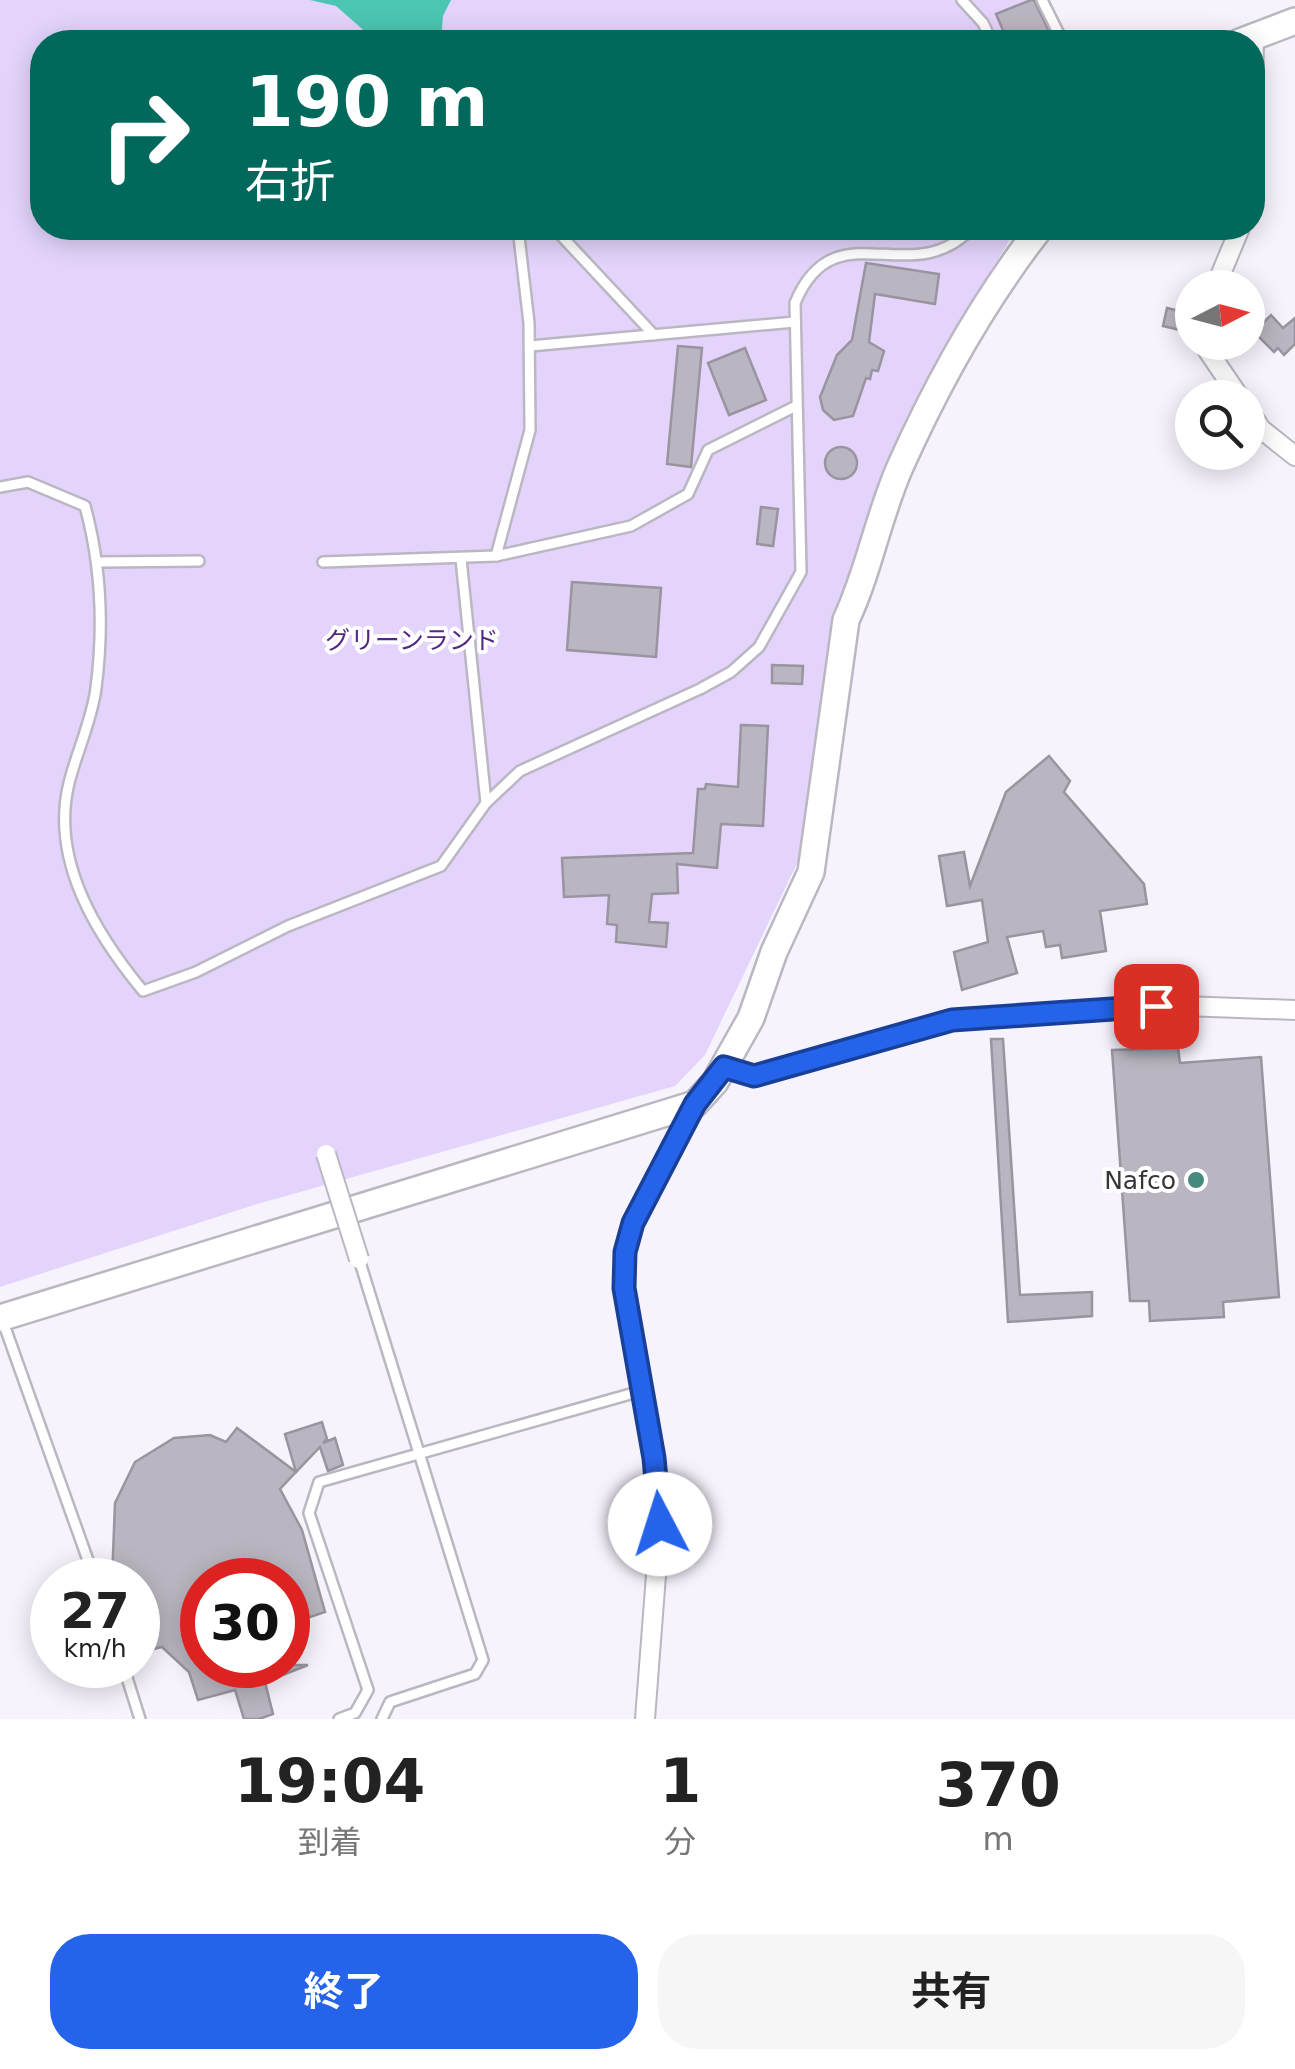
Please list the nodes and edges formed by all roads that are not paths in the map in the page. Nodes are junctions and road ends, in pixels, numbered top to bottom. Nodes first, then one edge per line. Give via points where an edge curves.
1 (962, 0) edge
2 (1042, 0) edge
3 (1295, 21) edge
4 (986, 30) edge
5 (1058, 30) edge
6 (1265, 32) edge
7 (519, 240) edge
8 (565, 240) edge
9 (960, 240) edge
10 (1032, 240) edge
11 (1235, 240) edge
12 (1222, 270) edge
13 (795, 322) junction
14 (654, 334) junction
15 (530, 346) junction
16 (796, 406) junction
17 (1265, 432) edge
18 (1295, 456) edge
19 (0, 486) edge
20 (496, 556) junction
21 (461, 559) junction
22 (199, 561) dead end
23 (100, 562) junction
24 (324, 562) dead end
25 (486, 803) junction
26 (1295, 1010) edge
27 (724, 1067) junction
28 (695, 1104) junction
29 (326, 1154) dead end
30 (359, 1258) joint
31 (0, 1310) edge
32 (0, 1317) edge
33 (641, 1391) junction
34 (420, 1452) junction
35 (87, 1558) edge
36 (130, 1688) edge
37 (140, 1719) edge
38 (339, 1719) edge
39 (382, 1719) edge
40 (645, 1719) edge

1 - 4 lane
2 - 5 lane
3 - 6 street
7 - 15 lane
8 - 14 lane
9 - 13 lane via 938,253 838,256 818,264 794,303
10 - 27 street via 988,302 894,482 846,620 811,872
11 - 12 street
13 - 14 lane
13 - 16 lane
14 - 15 lane
15 - 20 lane via 530,430
16 - 20 lane via 708,450 688,494 631,526
16 - 25 lane via 801,572 759,647 700,690 520,771
17 - 18 street
19 - 23 lane via 28,482 84,506
20 - 21 lane
21 - 24 lane
21 - 25 lane
22 - 23 lane
23 - 25 lane via 96,690 64,820 74,877 92,917 143,991 441,866
26 - 27 street via 1156,1006 952,1020 754,1076
27 - 28 street
28 - 32 street
28 - 33 street via 633,1223 625,1252 624,1288
29 - 30 street, bridge
30 - 34 lane
31 - 32 lane
32 - 35 lane
33 - 34 lane
33 - 40 street via 660,1524
34 - 38 lane via 320,1482 309,1513 368,1690 356,1713
34 - 39 lane via 483,1660 475,1674 390,1702
36 - 37 lane

